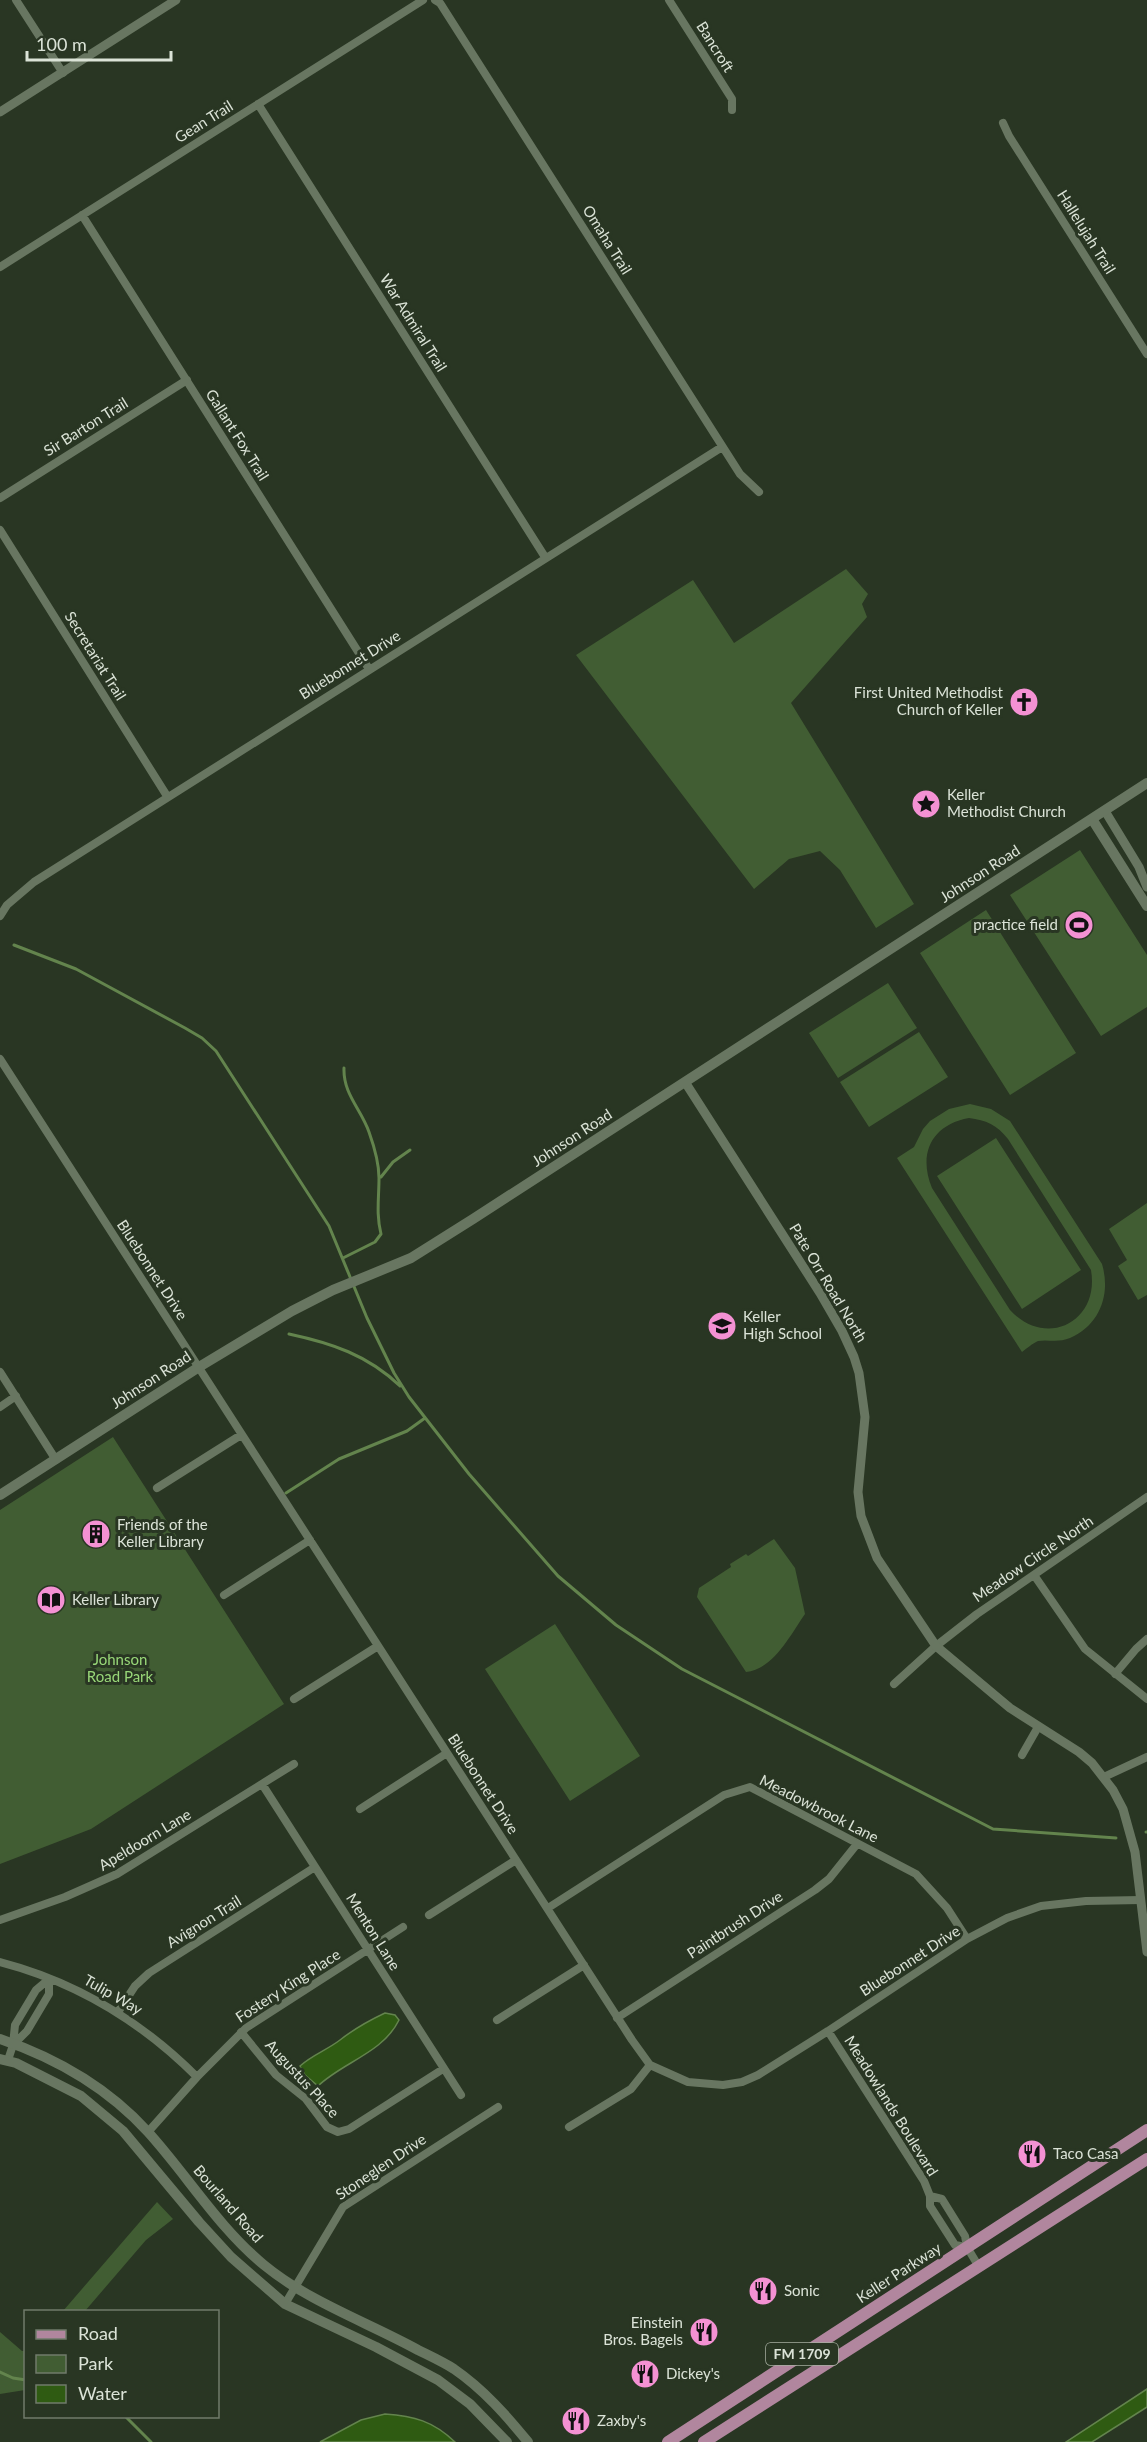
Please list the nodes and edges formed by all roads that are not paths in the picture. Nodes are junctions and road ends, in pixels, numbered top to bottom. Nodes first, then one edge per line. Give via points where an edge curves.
1 (15, 0) edge
2 (176, 0) edge
3 (423, 0) edge
4 (435, 0) edge
5 (669, 0) edge
6 (63, 73) junction
7 (258, 104) junction
8 (732, 110) dead end
9 (0, 112) edge
10 (1003, 123) dead end
11 (82, 215) junction
12 (0, 267) edge
13 (1147, 354) edge
14 (186, 380) junction
15 (722, 447) junction
16 (759, 492) dead end
17 (0, 498) edge
18 (0, 530) edge
19 (546, 557) junction
20 (369, 669) junction
21 (1147, 783) edge
22 (167, 796) junction
23 (1105, 810) junction
24 (1092, 819) junction
25 (1147, 887) edge
26 (1147, 906) edge
27 (0, 916) edge
28 (0, 1059) edge
29 (685, 1082) junction
30 (199, 1367) junction
31 (0, 1372) edge
32 (16, 1396) junction
33 (0, 1407) edge
34 (241, 1435) junction
35 (56, 1460) junction
36 (157, 1488) dead end
37 (0, 1495) edge
38 (1147, 1497) edge
39 (310, 1540) junction
40 (1034, 1575) junction
41 (224, 1595) dead end
42 (1147, 1639) edge
43 (378, 1646) junction
44 (936, 1646) junction
45 (1115, 1674) junction
46 (894, 1684) dead end
47 (294, 1699) dead end
48 (1147, 1699) edge
49 (1038, 1727) junction
50 (447, 1753) junction
51 (1022, 1755) dead end
52 (1147, 1756) edge
53 (294, 1764) dead end
54 (1104, 1777) junction
55 (262, 1784) junction
56 (360, 1809) dead end
57 (858, 1844) junction
58 (516, 1860) junction
59 (315, 1867) junction
60 (1141, 1900) junction
61 (548, 1908) junction
62 (429, 1915) dead end
63 (0, 1920) edge
64 (403, 1927) dead end
65 (967, 1940) junction
66 (368, 1949) junction
67 (1147, 1952) edge
68 (0, 1962) edge
69 (584, 1965) junction
70 (49, 1979) junction
71 (118, 2012) junction
72 (617, 2018) junction
73 (497, 2020) dead end
74 (828, 2031) junction
75 (241, 2032) junction
76 (0, 2039) edge
77 (13, 2044) junction
78 (4, 2060) edge
79 (650, 2065) junction
80 (443, 2069) junction
81 (197, 2077) junction
82 (461, 2095) dead end
83 (498, 2107) dead end
84 (569, 2127) dead end
85 (1147, 2130) edge
86 (148, 2132) junction
87 (1147, 2159) edge
88 (930, 2196) junction
89 (967, 2247) junction
90 (979, 2267) junction
91 (294, 2286) junction
92 (285, 2304) junction
93 (507, 2442) edge
94 (528, 2442) edge
95 (668, 2442) edge
96 (704, 2442) edge

1 - 6 street
2 - 6 street
3 - 7 street, Gean Trail
4 - 15 street, Omaha Trail
5 - 8 street, Bancroft via 732,99
6 - 9 street
7 - 11 street, Gean Trail
7 - 19 street, War Admiral Trail
10 - 13 street, Hallelujah Trail
11 - 12 street, Gean Trail
11 - 14 street, Gallant Fox Trail
14 - 17 street, Sir Barton Trail
14 - 20 street, Gallant Fox Trail
15 - 16 street, Omaha Trail via 743,479
15 - 19 street, Bluebonnet Drive
18 - 22 street, Secretariat Trail
19 - 20 street, Bluebonnet Drive
20 - 22 street, Bluebonnet Drive
21 - 23 main road, Johnson Road
22 - 27 street, Bluebonnet Drive via 34,882
23 - 24 main road, Johnson Road
23 - 25 street
24 - 26 main road
24 - 29 main road, Johnson Road
28 - 30 street, Bluebonnet Drive
29 - 30 main road, Johnson Road via 411,1258 292,1311
29 - 44 street, Pate Orr Road North via 820,1293 848,1344 860,1373 865,1417 858,1492 861,1516 877,1558
30 - 34 street, Bluebonnet Drive
30 - 35 main road, Johnson Road
31 - 32 street
32 - 33 street
32 - 35 street
34 - 36 street
34 - 39 street, Bluebonnet Drive
35 - 37 main road, Johnson Road
38 - 40 street, Meadow Circle North
39 - 41 street
39 - 43 street, Bluebonnet Drive
40 - 44 street, Meadow Circle North
40 - 45 street via 1085,1649
42 - 45 street
43 - 47 street
43 - 50 street, Bluebonnet Drive
44 - 46 street, Meadow Circle North
44 - 49 street, Pate Orr Road North
45 - 48 street
49 - 51 street
49 - 54 street, Pate Orr Road North via 1079,1752
50 - 56 street
50 - 58 street, Bluebonnet Drive
52 - 54 street
53 - 55 street, Apeldoorn Lane
54 - 60 street, Pate Orr Road North via 1130,1827
55 - 59 street, Menton Lane
55 - 63 street, Apeldoorn Lane via 117,1874
57 - 61 street, Meadowbrook Lane via 750,1787 743,1787 724,1795
57 - 65 street, Meadowbrook Lane via 916,1874 947,1908
57 - 72 street, Paintbrush Drive via 815,1890
58 - 61 street, Bluebonnet Drive
58 - 62 street
59 - 66 street, Menton Lane
59 - 71 street, Avignon Trail via 149,1973
60 - 65 street, Bluebonnet Drive via 1041,1906 1007,1918
60 - 67 street, Pate Orr Road North
61 - 69 street, Bluebonnet Drive
64 - 66 street, Fostery King Place
65 - 74 street, Bluebonnet Drive
66 - 75 street, Fostery King Place
66 - 80 street, Menton Lane
68 - 70 street, Tulip Way
69 - 72 street, Bluebonnet Drive
69 - 73 street
70 - 71 street, Tulip Way
70 - 77 street via 36,1990 15,2025
70 - 77 street via 49,1994 27,2031
71 - 81 street, Tulip Way via 162,2044
72 - 79 street, Bluebonnet Drive
74 - 79 street, Bluebonnet Drive via 742,2082 688,2082
74 - 88 street, Meadowlands Boulevard
75 - 80 street, Augustus Place via 276,2075 306,2099 327,2127 338,2132 349,2129
75 - 81 street, Fostery King Place
76 - 77 main road, Bourland Road
77 - 78 street
77 - 86 main road, Bourland Road via 91,2082
78 - 92 main road via 81,2096 123,2131 231,2257
79 - 84 street via 631,2088
80 - 82 street, Menton Lane
81 - 86 street, Fostery King Place
83 - 91 street, Stoneglen Drive via 343,2207
85 - 89 main road, Keller Parkway / FM 1709
86 - 91 main road, Bourland Road via 244,2247
87 - 90 main road, FM 1709
88 - 89 street, Meadowlands Boulevard via 942,2199 966,2236
88 - 89 street, Meadowlands Boulevard via 930,2206 955,2245
89 - 90 street, Meadowlands Boulevard
89 - 95 main road, Keller Parkway / FM 1709
90 - 96 main road, FM 1709
91 - 92 street, Stoneglen Drive
91 - 94 main road, Bourland Road via 453,2368 484,2394
92 - 93 main road via 438,2380 470,2404

